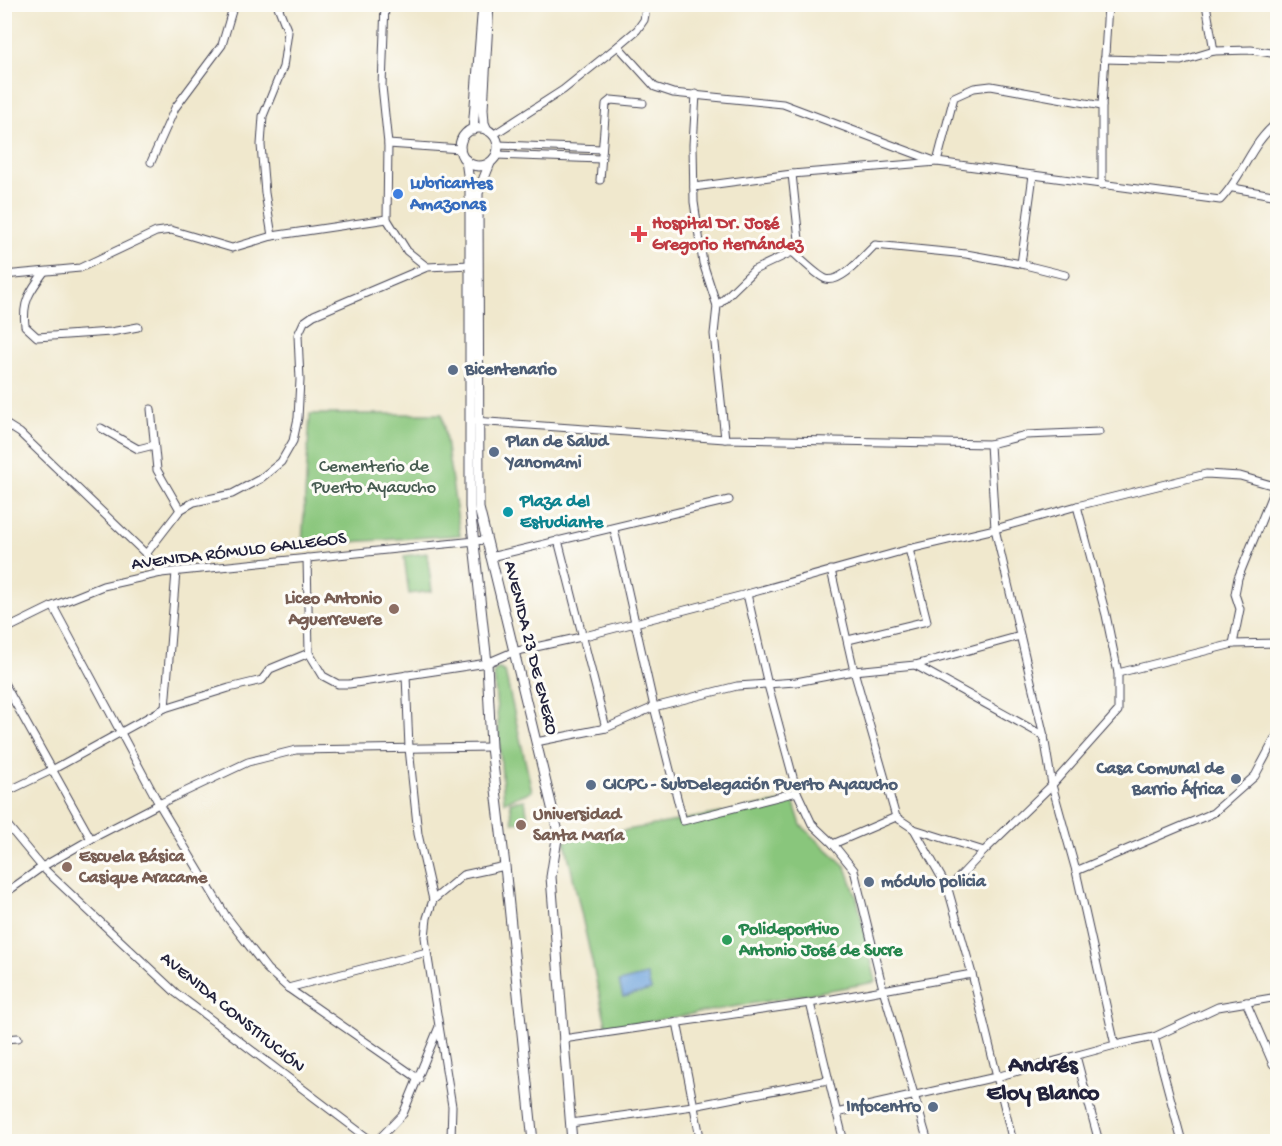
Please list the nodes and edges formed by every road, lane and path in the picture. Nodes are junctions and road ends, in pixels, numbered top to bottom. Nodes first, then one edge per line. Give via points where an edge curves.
1 (234, 4) edge
2 (277, 4) edge
3 (384, 4) edge
4 (483, 4) edge
5 (489, 4) edge
6 (647, 4) edge
7 (1108, 4) edge
8 (1206, 4) edge
9 (618, 46) junction
10 (1214, 51) junction
11 (1278, 54) edge
12 (1104, 59) junction
13 (696, 94) junction
14 (643, 102) dead end
15 (1102, 106) junction
16 (1278, 122) edge
17 (473, 130) junction
18 (490, 132) junction
19 (388, 144) junction
20 (461, 149) junction
21 (602, 149) junction
22 (495, 154) junction
23 (601, 159) junction
24 (466, 160) junction
25 (151, 162) dead end
26 (937, 162) junction
27 (792, 174) junction
28 (1033, 175) junction
29 (600, 180) dead end
30 (1102, 185) junction
31 (694, 187) junction
32 (1233, 188) junction
33 (1278, 196) edge
34 (387, 219) junction
35 (272, 236) junction
36 (792, 252) junction
37 (1021, 264) junction
38 (470, 265) junction
39 (427, 267) junction
40 (44, 272) junction
41 (4, 275) edge
42 (1065, 275) dead end
43 (717, 306) junction
44 (138, 327) dead end
45 (151, 409) dead end
46 (473, 420) junction
47 (4, 423) edge
48 (100, 428) dead end
49 (1099, 432) dead end
50 (725, 439) junction
51 (990, 444) junction
52 (154, 445) junction
53 (1276, 487) edge
54 (729, 500) dead end
55 (1077, 506) junction
56 (180, 510) junction
57 (614, 529) junction
58 (995, 529) junction
59 (485, 540) junction
60 (558, 540) junction
61 (474, 541) junction
62 (909, 549) junction
63 (146, 554) junction
64 (490, 557) junction
65 (307, 558) junction
66 (831, 570) junction
67 (176, 572) junction
68 (161, 573) junction
69 (747, 594) junction
70 (53, 606) junction
71 (636, 621) junction
72 (4, 630) edge
73 (1020, 636) junction
74 (581, 637) junction
75 (848, 640) junction
76 (1278, 643) edge
77 (1233, 644) junction
78 (513, 652) junction
79 (309, 653) junction
80 (486, 663) junction
81 (915, 665) junction
82 (854, 671) junction
83 (1118, 673) junction
84 (406, 675) junction
85 (4, 683) edge
86 (768, 685) junction
87 (654, 707) junction
88 (165, 708) junction
89 (606, 728) junction
90 (1278, 732) edge
91 (121, 734) junction
92 (1044, 736) junction
93 (536, 742) junction
94 (491, 747) junction
95 (409, 748) junction
96 (52, 770) junction
97 (1052, 785) junction
98 (797, 792) junction
99 (4, 793) edge
100 (159, 804) junction
101 (896, 818) junction
102 (4, 821) edge
103 (914, 829) junction
104 (91, 839) junction
105 (833, 844) junction
106 (984, 851) junction
107 (505, 866) junction
108 (42, 867) junction
109 (1076, 871) junction
110 (948, 890) junction
111 (4, 894) edge
112 (433, 900) junction
113 (426, 952) junction
114 (972, 974) junction
115 (288, 988) junction
116 (883, 989) junction
117 (1278, 997) edge
118 (1246, 1002) junction
119 (810, 1003) junction
120 (676, 1022) junction
121 (439, 1026) junction
122 (1154, 1037) junction
123 (18, 1038) dead end
124 (4, 1039) edge
125 (563, 1039) junction
126 (1115, 1045) junction
127 (1076, 1056) junction
128 (1274, 1064) dead end
129 (996, 1077) junction
130 (419, 1079) junction
131 (828, 1080) junction
132 (915, 1096) junction
133 (693, 1106) junction
134 (837, 1113) junction
135 (571, 1123) junction
136 (374, 1142) edge
137 (449, 1142) edge
138 (533, 1142) edge
139 (572, 1142) edge
140 (701, 1142) edge
141 (844, 1142) edge
142 (928, 1142) edge
143 (1013, 1142) edge
144 (1099, 1142) edge
145 (1182, 1142) edge

1 - 25 street via 222,45 175,108
2 - 35 street via 288,32 284,67 263,116 261,145
3 - 19 street via 382,86
4 - 17 main road
5 - 18 main road via 483,109 484,123
6 - 9 street via 644,20
7 - 12 street
8 - 10 street
9 - 13 street via 655,87
9 - 18 street via 562,90
10 - 11 street
10 - 12 street via 1181,61
12 - 15 street
13 - 26 street via 783,104
13 - 31 street
14 - 21 street via 611,100 606,104
15 - 26 street via 991,86 962,92 954,97
15 - 30 street
16 - 32 street via 1268,129
17 - 18 main road
17 - 20 main road via 463,137
18 - 22 main road
19 - 20 street
19 - 34 street
20 - 24 main road, AVENIDA 23 DE ENERO
21 - 22 street
21 - 23 street
22 - 23 street
22 - 24 main road via 485,165 475,166
22 - 46 main road, AVENIDA 23 DE ENERO via 478,193
23 - 29 street
24 - 38 main road, AVENIDA 23 DE ENERO
26 - 27 street
26 - 28 street
27 - 31 street
27 - 36 street via 799,240
28 - 30 street
28 - 37 street
30 - 32 street via 1221,200
31 - 43 street via 703,263
32 - 33 street
34 - 35 street
34 - 39 street via 407,251
35 - 40 street via 232,248 171,230 156,232 80,268
36 - 37 street via 825,279 835,279 849,270 875,244
36 - 43 street via 754,270
37 - 42 street
38 - 39 street
38 - 46 main road, AVENIDA 23 DE ENERO
39 - 56 street via 304,322 298,335 298,418 293,441 281,462 232,494 194,502
40 - 41 street
40 - 44 street via 23,311 25,326 37,337 111,333
43 - 50 street via 714,334
45 - 52 street
46 - 50 street
46 - 59 main road, AVENIDA 23 DE ENERO
46 - 61 main road, AVENIDA 23 DE ENERO via 470,507
47 - 63 street via 20,433
48 - 52 street via 138,449
49 - 51 street via 1026,435
50 - 51 street
51 - 58 street
52 - 56 street via 157,470
53 - 55 street via 1240,476 1206,474
53 - 77 street via 1238,578 1235,594 1240,609
54 - 57 street
55 - 58 street
55 - 83 street
56 - 63 street
57 - 60 street
57 - 71 street
58 - 62 street
58 - 73 street
59 - 61 street, AVENIDA RÓMULO GALLEGOS
59 - 64 main road, AVENIDA 23 DE ENERO
60 - 64 street
60 - 74 street
61 - 65 street, AVENIDA RÓMULO GALLEGOS
61 - 80 main road, AVENIDA 23 DE ENERO
62 - 66 street
62 - 75 street via 927,621
63 - 68 street
64 - 78 main road, AVENIDA 23 DE ENERO
65 - 67 street, AVENIDA RÓMULO GALLEGOS
65 - 79 street
66 - 69 street
66 - 75 street
67 - 68 street, AVENIDA RÓMULO GALLEGOS
67 - 88 street
68 - 70 street, AVENIDA RÓMULO GALLEGOS via 103,586
69 - 71 street
69 - 86 street
70 - 72 street, AVENIDA RÓMULO GALLEGOS
70 - 91 street
71 - 74 street
71 - 87 street
73 - 81 street
73 - 92 street
74 - 78 street
74 - 89 street
75 - 82 street
76 - 77 street
77 - 83 street
78 - 80 street
78 - 93 main road, AVENIDA 23 DE ENERO
79 - 84 street via 323,676 338,684
79 - 88 street via 270,669 262,681
80 - 84 street
80 - 94 main road, AVENIDA 23 DE ENERO
81 - 82 street
81 - 92 street
82 - 86 street
82 - 101 street
83 - 97 street via 1118,711
84 - 95 street
85 - 96 street
86 - 87 street via 737,686
86 - 98 street
87 - 89 street
87 - 98 street via 683,821
88 - 91 street
89 - 93 street
90 - 109 street via 1256,776 1213,813
91 - 96 street
91 - 100 street
92 - 97 street
93 - 125 main road, AVENIDA 23 DE ENERO via 558,832 551,877
94 - 95 street
94 - 107 main road, AVENIDA 23 DE ENERO
95 - 100 street via 280,753 248,762
95 - 112 street via 418,834
96 - 99 street
96 - 104 street
97 - 106 street
97 - 109 street
98 - 105 street via 812,824
100 - 104 street
100 - 115 street via 226,916 267,969
101 - 103 street
101 - 105 street
102 - 108 street, AVENIDA CONSTITUCIÓN
103 - 106 street
103 - 110 street
104 - 108 street
105 - 116 street via 854,870
106 - 110 street
107 - 112 street via 463,875
107 - 138 main road, AVENIDA 23 DE ENERO
108 - 111 street
108 - 136 street, AVENIDA CONSTITUCIÓN via 176,993
109 - 126 street
110 - 114 street
112 - 113 street via 426,927
113 - 115 street
113 - 121 street
114 - 116 street
114 - 129 street
115 - 130 street
116 - 119 street
116 - 132 street
117 - 118 street
118 - 122 street via 1218,1008
118 - 128 street
119 - 120 street
119 - 131 street
120 - 125 street
120 - 133 street
121 - 130 street
121 - 137 street via 452,1106
122 - 126 street
122 - 145 street
123 - 124 street
125 - 135 main road, AVENIDA 23 DE ENERO
126 - 127 street
127 - 129 street
127 - 144 street
129 - 132 street
129 - 143 street
130 - 136 street via 403,1114
131 - 133 street
131 - 134 street
132 - 134 street
132 - 142 street
133 - 135 street
133 - 140 street
134 - 141 street
135 - 139 main road, AVENIDA 23 DE ENERO

